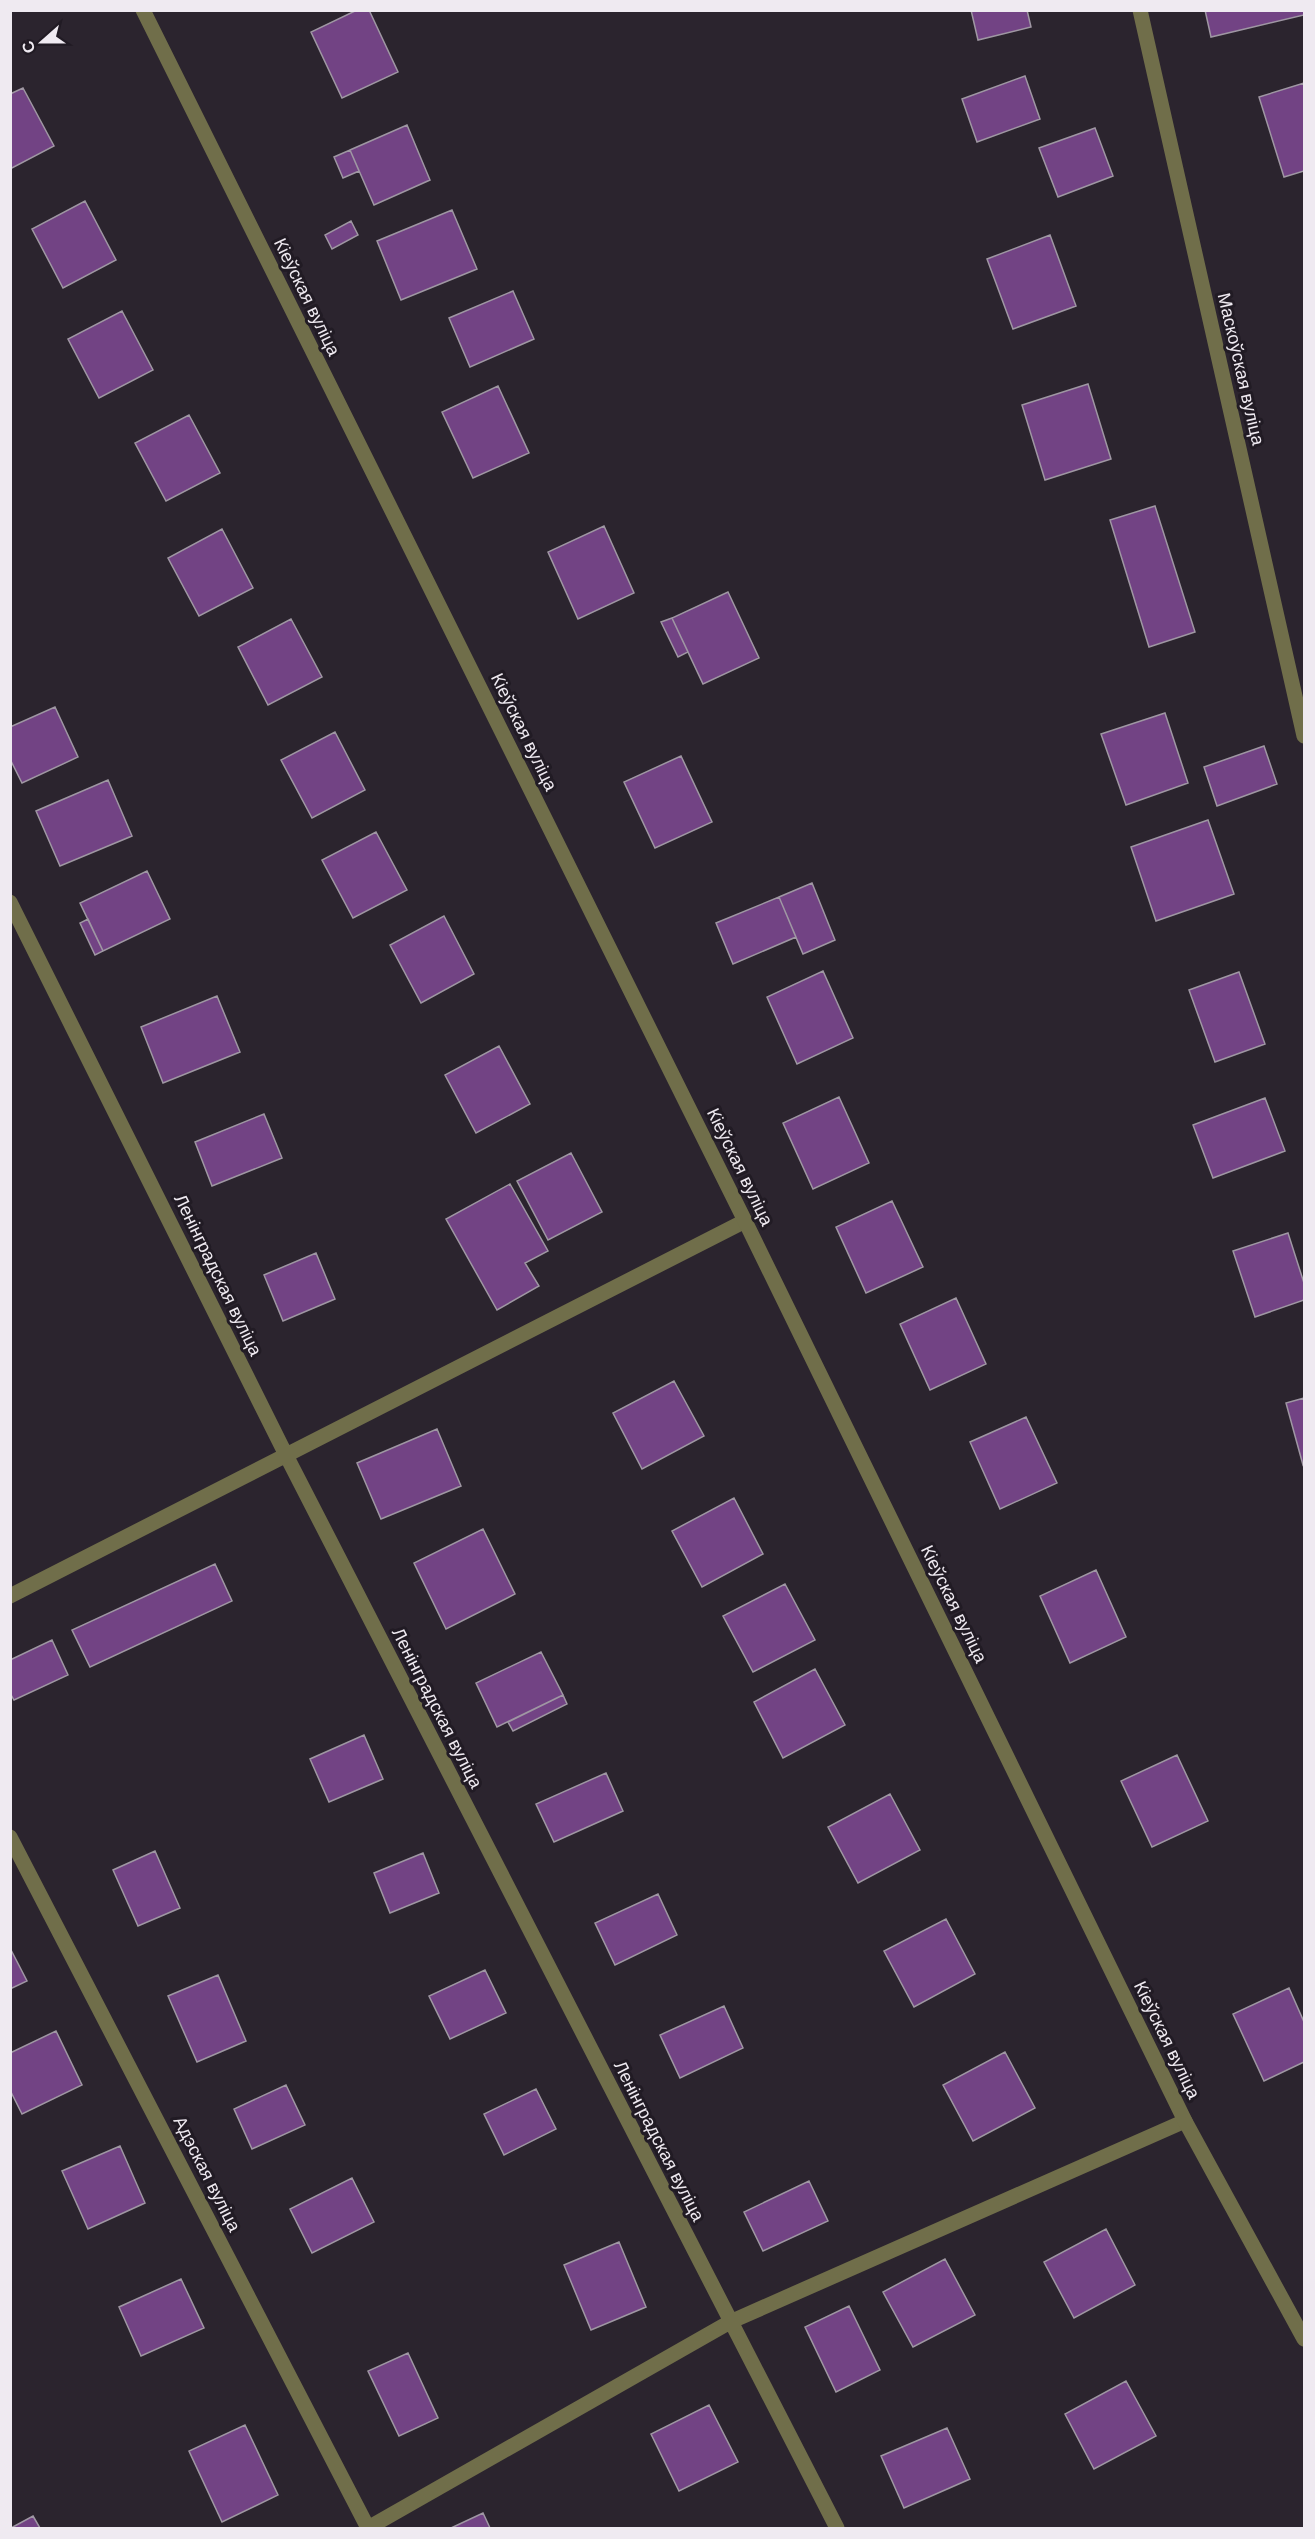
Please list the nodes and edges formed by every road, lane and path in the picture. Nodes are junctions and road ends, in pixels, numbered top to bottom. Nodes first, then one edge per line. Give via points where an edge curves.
1 (143, 10) edge
2 (1140, 10) edge
3 (1305, 736) edge
4 (10, 902) edge
5 (745, 1221) junction
6 (286, 1457) junction
7 (10, 1596) edge
8 (10, 1837) edge
9 (1185, 2121) junction
10 (730, 2322) junction
11 (1305, 2339) edge
12 (368, 2528) edge
13 (837, 2529) edge

1 - 5 street, Кіеўская вуліца
2 - 3 street, Маскоўская вуліца
4 - 6 street, Ленінградская вуліца
5 - 6 street
5 - 9 street, Кіеўская вуліца
6 - 7 street
6 - 10 street, Ленінградская вуліца
8 - 12 street, Адэская вуліца
9 - 10 street
9 - 11 street, Кіеўская вуліца
10 - 12 street
10 - 13 street, Ленінградская вуліца

